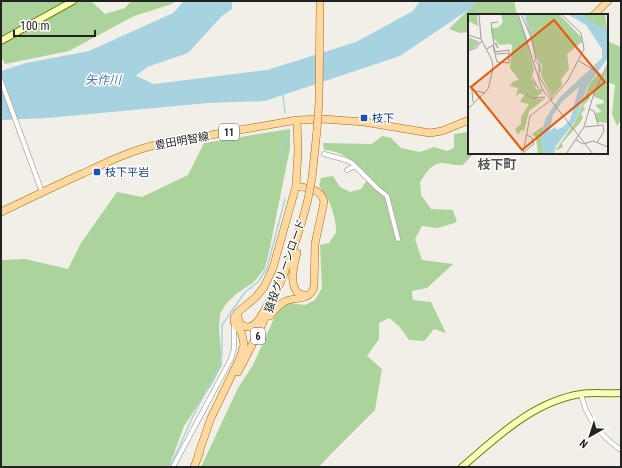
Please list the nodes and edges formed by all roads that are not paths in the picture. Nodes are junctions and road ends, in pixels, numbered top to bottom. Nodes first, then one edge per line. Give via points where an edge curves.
1 (73, 1) edge
2 (320, 1) edge
3 (608, 1) edge
4 (595, 14) edge
5 (1, 41) edge
6 (1, 81) edge
7 (297, 120) junction
8 (468, 120) edge
9 (324, 154) dead end
10 (355, 166) junction
11 (347, 170) dead end
12 (296, 186) junction
13 (42, 192) junction
14 (1, 212) edge
15 (301, 229) junction
16 (398, 239) dead end
17 (293, 252) junction
18 (311, 294) junction
19 (244, 307) junction
20 (234, 322) junction
21 (264, 323) junction
22 (621, 393) edge
23 (582, 394) junction
24 (621, 450) edge
25 (198, 455) junction
26 (173, 467) edge
27 (194, 467) edge
28 (462, 467) edge

1 - 5 street
2 - 15 main road, 猿投グリーンロード / 6, bridge via 317,130 312,178
3 - 4 main road
6 - 13 street
7 - 8 main road, 豊田明智線 / 11 via 364,122 430,133
7 - 12 main road
7 - 13 main road, 豊田明智線 / 11 via 140,149
9 - 10 street via 346,160
10 - 11 street
10 - 16 street via 387,196
12 - 18 main road via 316,191 322,195 324,202 315,244 314,287
12 - 19 main road via 271,275 260,292
13 - 14 main road, 豊田明智線 / 11
15 - 17 main road, 猿投グリーンロード / 6
15 - 18 main road via 294,284 299,294
17 - 19 main road via 263,312 251,327 242,325 238,320 239,313
17 - 21 main road, 猿投グリーンロード / 6
18 - 21 main road via 281,304
19 - 20 main road via 236,314
20 - 25 main road via 242,334 244,345
20 - 26 street via 234,348 231,358
21 - 25 main road, 猿投グリーンロード / 6
22 - 23 street
23 - 24 street via 583,403 597,430
23 - 28 street via 553,401 527,415
25 - 27 main road, 猿投グリーンロード / 6

